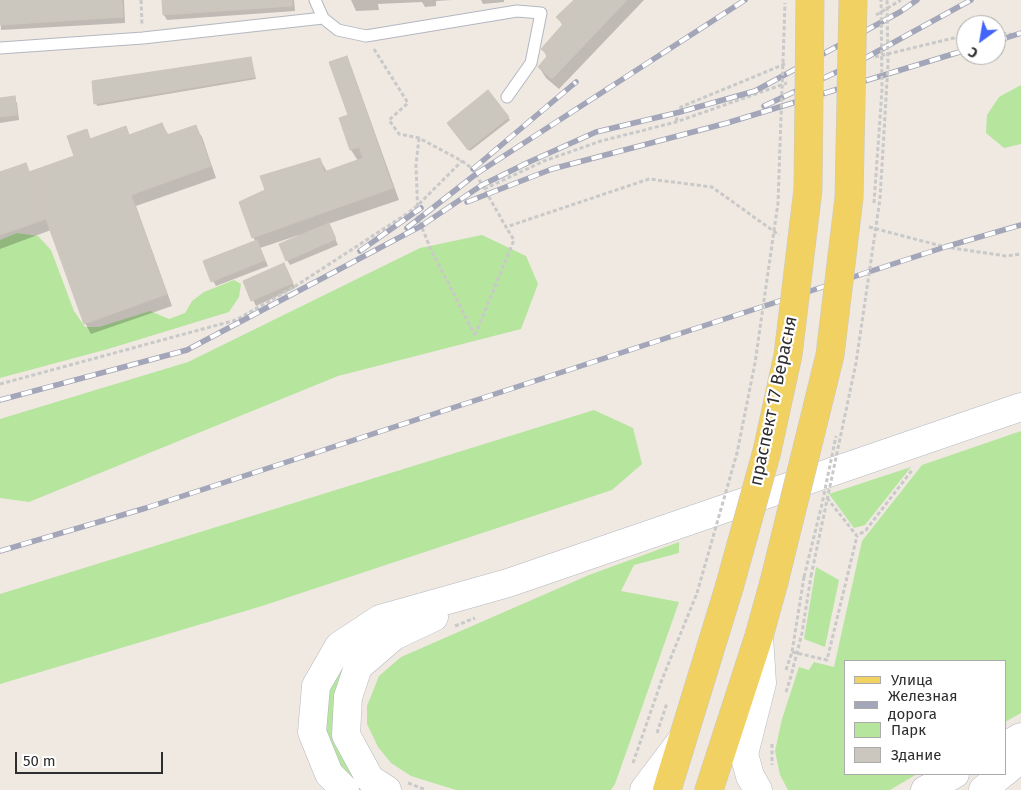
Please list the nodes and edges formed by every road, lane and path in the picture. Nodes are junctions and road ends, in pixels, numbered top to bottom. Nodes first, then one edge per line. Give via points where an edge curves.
1 (141, 0) edge
2 (315, 0) edge
3 (785, 0) edge
4 (810, 0) edge
5 (852, 0) edge
6 (518, 5) edge
7 (323, 18) junction
8 (1006, 34) edge
9 (366, 36) junction
10 (1021, 36) edge
11 (956, 37) edge
12 (143, 38) junction
13 (0, 48) edge
14 (867, 59) dead end
15 (793, 80) dead end
16 (507, 97) dead end
17 (419, 138) junction
18 (462, 161) junction
19 (484, 189) junction
20 (418, 205) junction
21 (862, 225) dead end
22 (506, 227) junction
23 (783, 230) dead end
24 (1021, 254) edge
25 (0, 384) edge
26 (1021, 407) edge
27 (919, 463) dead end
28 (831, 488) dead end
29 (721, 526) dead end
30 (711, 529) dead end
31 (857, 536) junction
32 (811, 576) dead end
33 (508, 583) junction
34 (484, 615) dead end
35 (448, 630) dead end
36 (759, 636) junction
37 (792, 652) dead end
38 (797, 654) junction
39 (785, 693) dead end
40 (773, 735) dead end
41 (1021, 737) edge
42 (682, 740) junction
43 (1006, 745) edge
44 (1021, 758) edge
45 (633, 764) dead end
46 (1006, 770) edge
47 (953, 775) edge
48 (1001, 775) edge
49 (767, 781) edge
50 (394, 785) edge
51 (345, 790) edge
52 (426, 790) edge
53 (644, 790) edge
54 (667, 790) edge
55 (709, 790) edge
56 (925, 790) edge
57 (983, 790) edge

1 - 12 path
2 - 7 lane
3 - 45 path, bridge via 778,203 755,363 737,453 697,593 661,682
4 - 42 main road, праспект 17 Верасня, bridge via 808,189 788,355 767,451
5 - 36 main road, bridge via 849,198 830,355
6 - 9 lane
6 - 16 lane via 541,13 531,63
7 - 9 lane via 338,30
7 - 12 lane
8 - 10 path
9 - 17 path via 408,103 389,120 399,134
11 - 14 path
12 - 13 lane
15 - 19 path via 676,122 601,141 544,161
17 - 18 path
17 - 20 path via 416,165
18 - 19 path via 473,169
18 - 20 path
19 - 22 path
20 - 22 path via 418,218 432,252 475,335 514,240
20 - 25 path via 294,287 236,320
21 - 24 path via 945,247 1006,256
22 - 23 path via 649,179 712,187 781,238
26 - 33 main road
27 - 31 path via 866,530
28 - 31 path via 822,491
29 - 30 path
31 - 38 path via 826,660
32 - 38 path
33 - 50 main road via 394,636 358,667 348,697 346,735 370,779
33 - 51 main road via 380,618 339,646 316,686 312,732 329,774
34 - 35 path
36 - 49 main road via 762,683 744,754 750,776
36 - 55 main road
37 - 38 path
38 - 39 path
40 - 49 path via 772,766
41 - 43 main road
42 - 53 main road
42 - 54 main road, праспект 17 Верасня
44 - 46 main road
47 - 56 main road
48 - 57 main road
50 - 52 path

